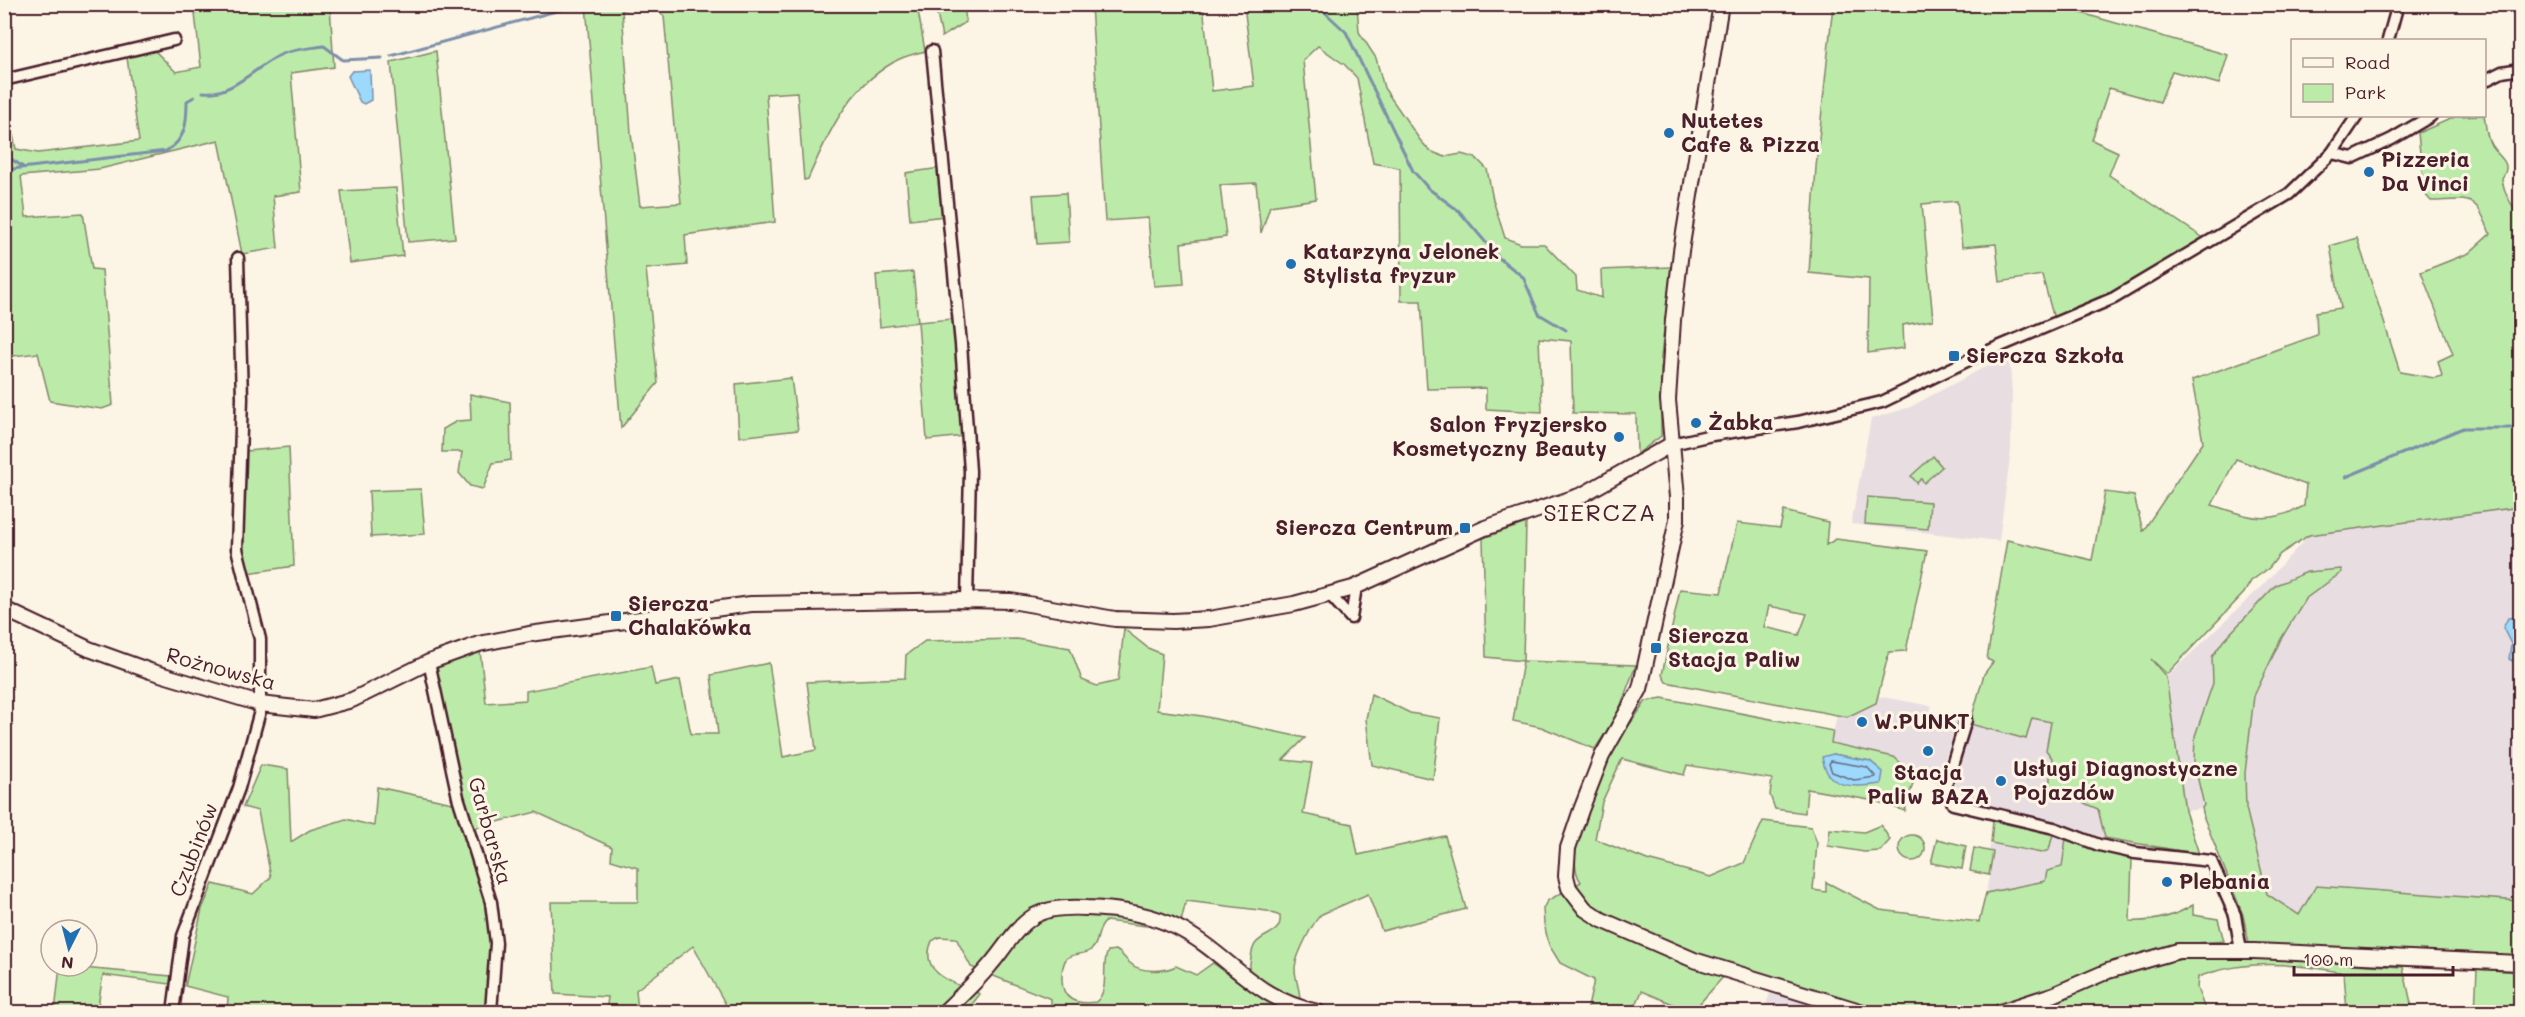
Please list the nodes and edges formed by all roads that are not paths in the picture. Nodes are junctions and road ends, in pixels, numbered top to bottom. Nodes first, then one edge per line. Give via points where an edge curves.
1 (1721, 4) edge
2 (2398, 4) edge
3 (2388, 39) edge
4 (174, 40) dead end
5 (932, 51) dead end
6 (2520, 69) edge
7 (4, 80) edge
8 (2486, 80) edge
9 (2355, 117) edge
10 (2429, 117) edge
11 (2332, 153) junction
12 (238, 258) dead end
13 (1672, 444) junction
14 (1356, 587) junction
15 (1331, 596) junction
16 (967, 600) junction
17 (4, 609) edge
18 (429, 662) junction
19 (260, 704) junction
20 (1966, 720) dead end
21 (2241, 951) junction
22 (2520, 963) edge
23 (173, 1012) edge
24 (490, 1012) edge
25 (944, 1012) edge
26 (1318, 1012) edge
27 (1863, 1012) edge
28 (2000, 1012) edge

1 - 13 street via 1677,279 1669,369
2 - 3 street
4 - 7 street
5 - 16 street via 970,471
6 - 8 street
9 - 11 street
10 - 11 street via 2352,158
11 - 13 street via 2289,194 2141,283 1899,395 1848,412
12 - 19 street, Czubinów via 242,399 237,549 260,639
13 - 14 street, Rożnowska via 1596,489 1485,528
13 - 27 street via 1677,520 1640,689 1602,756 1585,800 1568,848 1569,888 1585,909 1602,920 1694,960
14 - 15 street, Rożnowska
14 - 15 street via 1351,618
15 - 16 street, Rożnowska via 1245,614 1173,621 1115,619 1011,602
16 - 18 street, Rożnowska via 724,607 501,638
17 - 19 street, Rożnowska via 108,657
18 - 19 street, Rożnowska via 333,707 307,711
18 - 24 street, Garbarska via 458,797 490,902 496,943
19 - 23 street, Czubinów via 257,729 238,788 183,936
20 - 21 street via 1946,784 1953,804 2054,828 2135,853 2211,861 2235,915
21 - 22 street
21 - 28 street via 2178,951 2144,959
25 - 26 street via 1034,916 1075,908 1131,912 1162,921 1190,936 1276,999

